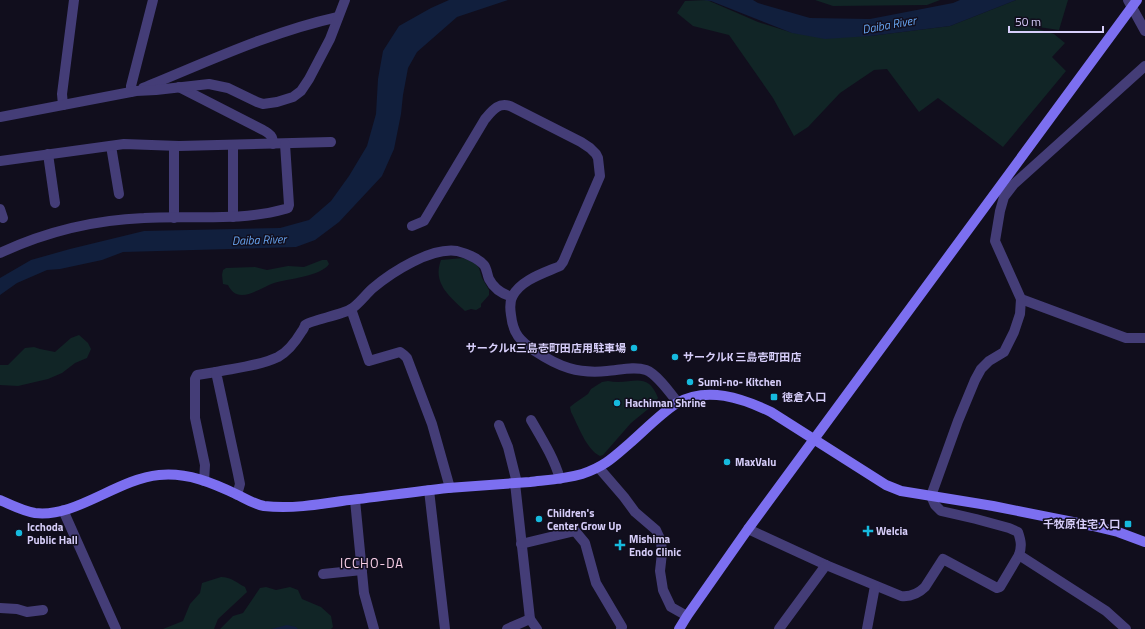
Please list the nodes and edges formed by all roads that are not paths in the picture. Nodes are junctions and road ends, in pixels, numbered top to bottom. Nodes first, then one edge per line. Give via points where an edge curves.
1 (74, 0) edge
2 (152, 0) edge
3 (345, 0) edge
4 (1132, 2) edge
5 (338, 16) junction
6 (1145, 31) edge
7 (1145, 66) edge
8 (179, 87) junction
9 (133, 92) junction
10 (63, 105) junction
11 (0, 117) edge
12 (331, 142) dead end
13 (273, 144) junction
14 (286, 144) junction
15 (233, 145) junction
16 (111, 146) junction
17 (174, 146) junction
18 (48, 154) junction
19 (0, 161) edge
20 (119, 194) dead end
21 (55, 203) dead end
22 (233, 217) junction
23 (174, 218) junction
24 (412, 226) dead end
25 (0, 253) edge
26 (512, 297) junction
27 (1021, 299) junction
28 (351, 309) junction
29 (1145, 338) edge
30 (216, 372) junction
31 (678, 403) junction
32 (531, 420) dead end
33 (499, 425) dead end
34 (814, 440) junction
35 (599, 468) junction
36 (560, 479) junction
37 (204, 481) junction
38 (516, 483) junction
39 (450, 488) junction
40 (429, 490) junction
41 (237, 495) junction
42 (931, 496) junction
43 (0, 500) edge
44 (355, 500) junction
45 (63, 510) junction
46 (748, 529) junction
47 (1145, 542) edge
48 (522, 544) junction
49 (1019, 555) junction
50 (826, 565) junction
51 (362, 570) junction
52 (323, 574) dead end
53 (876, 586) junction
54 (0, 608) edge
55 (43, 610) dead end
56 (687, 616) junction
57 (530, 619) junction
58 (116, 629) edge
59 (374, 629) edge
60 (445, 629) edge
61 (507, 629) edge
62 (537, 629) edge
63 (621, 629) edge
64 (679, 629) edge
65 (779, 629) edge
66 (867, 629) edge
67 (1126, 629) edge

1 - 10 street via 62,94
2 - 9 street via 131,86
3 - 5 street
4 - 6 street
4 - 34 street
5 - 8 street via 330,39 309,79 301,92 293,97 263,104 222,86 209,84
5 - 9 street via 264,38
7 - 27 street via 1014,184 1004,197 995,241
8 - 9 street
8 - 13 street via 270,134
9 - 10 street
10 - 11 street
12 - 14 street
13 - 14 street
13 - 15 street
14 - 22 street via 288,208 266,214
15 - 17 street
15 - 22 street
16 - 17 street
16 - 18 street
16 - 20 street
17 - 23 street
18 - 19 street
18 - 21 street
22 - 23 street
23 - 25 street via 114,220 36,238
24 - 26 street via 424,221 485,119 496,107 510,106 581,142 596,154 600,176 566,255 560,266 529,280 519,287
26 - 28 street via 498,291 480,262 459,251 449,250 429,255 390,275
26 - 31 street via 512,322 519,338 546,358 574,370 648,371
27 - 29 street via 1126,338
27 - 42 street via 1020,314 1004,352 985,365 975,380
28 - 30 street via 307,324 290,347 277,357
28 - 39 street via 369,361 400,352 406,358 432,424
30 - 37 street via 197,375 195,379 195,418 205,465
30 - 41 street via 240,484
31 - 34 street via 704,395 737,398 771,412
31 - 35 street
32 - 36 street via 547,448
33 - 38 street via 508,447
34 - 42 street via 886,485 901,491
34 - 46 street
35 - 36 street
35 - 56 street via 635,512 656,530 661,541 660,571 663,590 671,607
36 - 38 street
37 - 41 street
37 - 45 street via 168,475 148,477 129,481
38 - 39 street
38 - 48 street
39 - 40 street
40 - 44 street
40 - 60 street
41 - 44 street via 263,506 296,507
42 - 47 street via 1093,526
42 - 49 street via 940,511 1018,532 1021,547
43 - 45 street via 34,513
44 - 51 street
45 - 58 street
46 - 50 street
46 - 56 street
48 - 57 street
48 - 63 street via 575,531 585,543 596,583
49 - 53 street via 997,588 943,558 926,587 913,596 902,596
49 - 67 street via 1106,611
50 - 53 street
50 - 65 street
51 - 52 street
51 - 59 street via 364,593
53 - 66 street
54 - 55 street via 27,612
56 - 64 street
57 - 61 street
57 - 62 street

